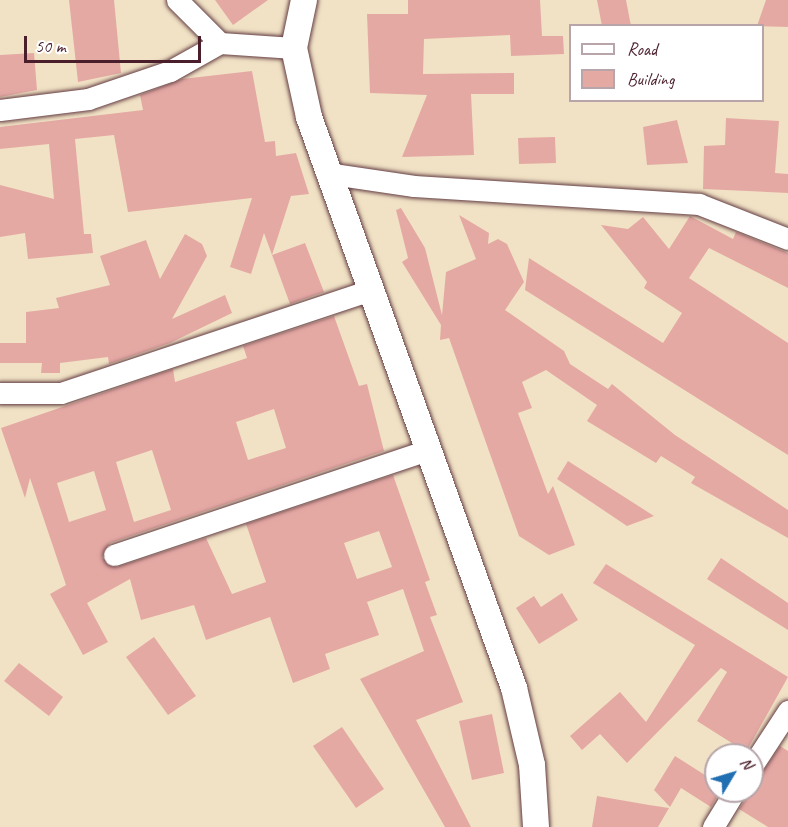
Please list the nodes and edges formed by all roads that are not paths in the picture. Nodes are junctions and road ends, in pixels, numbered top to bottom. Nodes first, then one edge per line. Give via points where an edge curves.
1 (177, 0) edge
2 (304, 0) edge
3 (220, 43) junction
4 (294, 48) junction
5 (0, 110) edge
6 (326, 173) junction
7 (788, 239) edge
8 (371, 290) junction
9 (0, 393) edge
10 (428, 450) junction
11 (114, 555) dead end
12 (788, 711) edge
13 (764, 748) edge
14 (727, 803) edge
15 (536, 827) edge
16 (712, 827) edge

1 - 3 street
2 - 4 street
3 - 4 street
3 - 5 street via 170,71 88,99
4 - 6 street
6 - 7 street via 414,186 699,204
6 - 8 street
8 - 9 street via 61,393
8 - 10 street
10 - 11 street
10 - 15 street via 514,688 532,765
12 - 13 street
14 - 16 street

